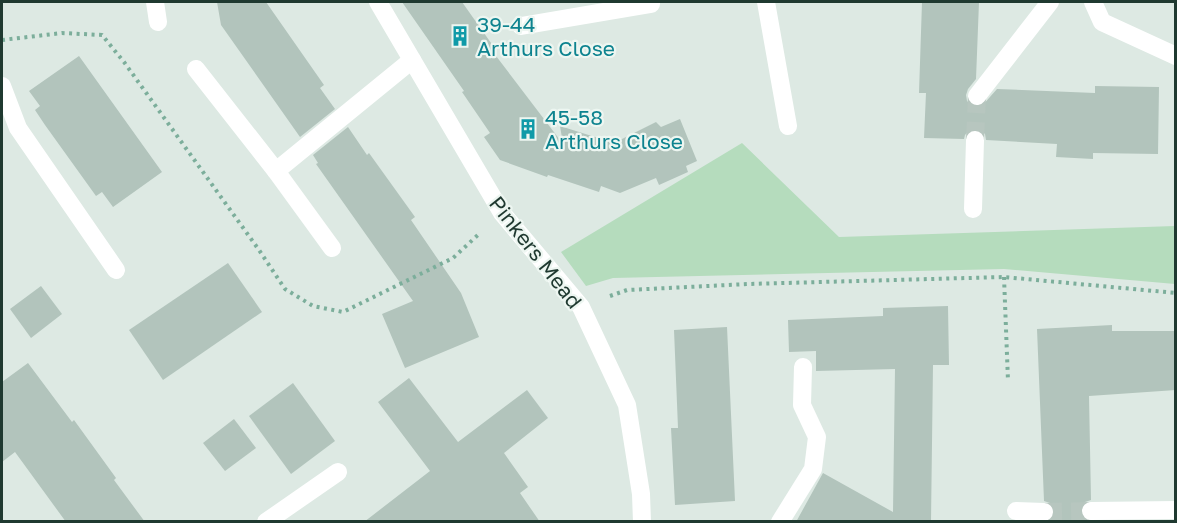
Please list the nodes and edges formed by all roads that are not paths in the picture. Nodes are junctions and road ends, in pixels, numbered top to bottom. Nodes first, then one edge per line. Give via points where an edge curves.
1 (155, 2) edge
2 (378, 2) edge
3 (655, 2) edge
4 (766, 2) edge
5 (1050, 2) edge
6 (1093, 2) edge
7 (158, 22) dead end
8 (521, 26) dead end
9 (1176, 56) edge
10 (412, 60) junction
11 (196, 69) dead end
12 (2, 86) edge
13 (977, 96) tunnel mouth
14 (788, 126) dead end
15 (975, 140) tunnel mouth
16 (276, 171) junction
17 (973, 209) dead end
18 (332, 248) dead end
19 (116, 270) dead end
20 (803, 368) dead end
21 (338, 472) dead end
22 (1176, 510) edge
23 (1016, 511) dead end
24 (1044, 512) tunnel mouth
25 (1091, 512) tunnel mouth
26 (266, 522) edge
27 (642, 522) edge
28 (780, 522) edge

1 - 7 street
2 - 10 street, Pinkers Mead
3 - 8 street
4 - 14 street
5 - 13 street
6 - 9 street via 1102,22
10 - 16 street
10 - 27 street, Pinkers Mead via 502,213 581,307 627,405
11 - 16 street
12 - 19 street via 18,128
15 - 17 street
16 - 18 street
20 - 28 street via 802,405 817,437 813,469
21 - 26 street
22 - 25 street
23 - 24 street

